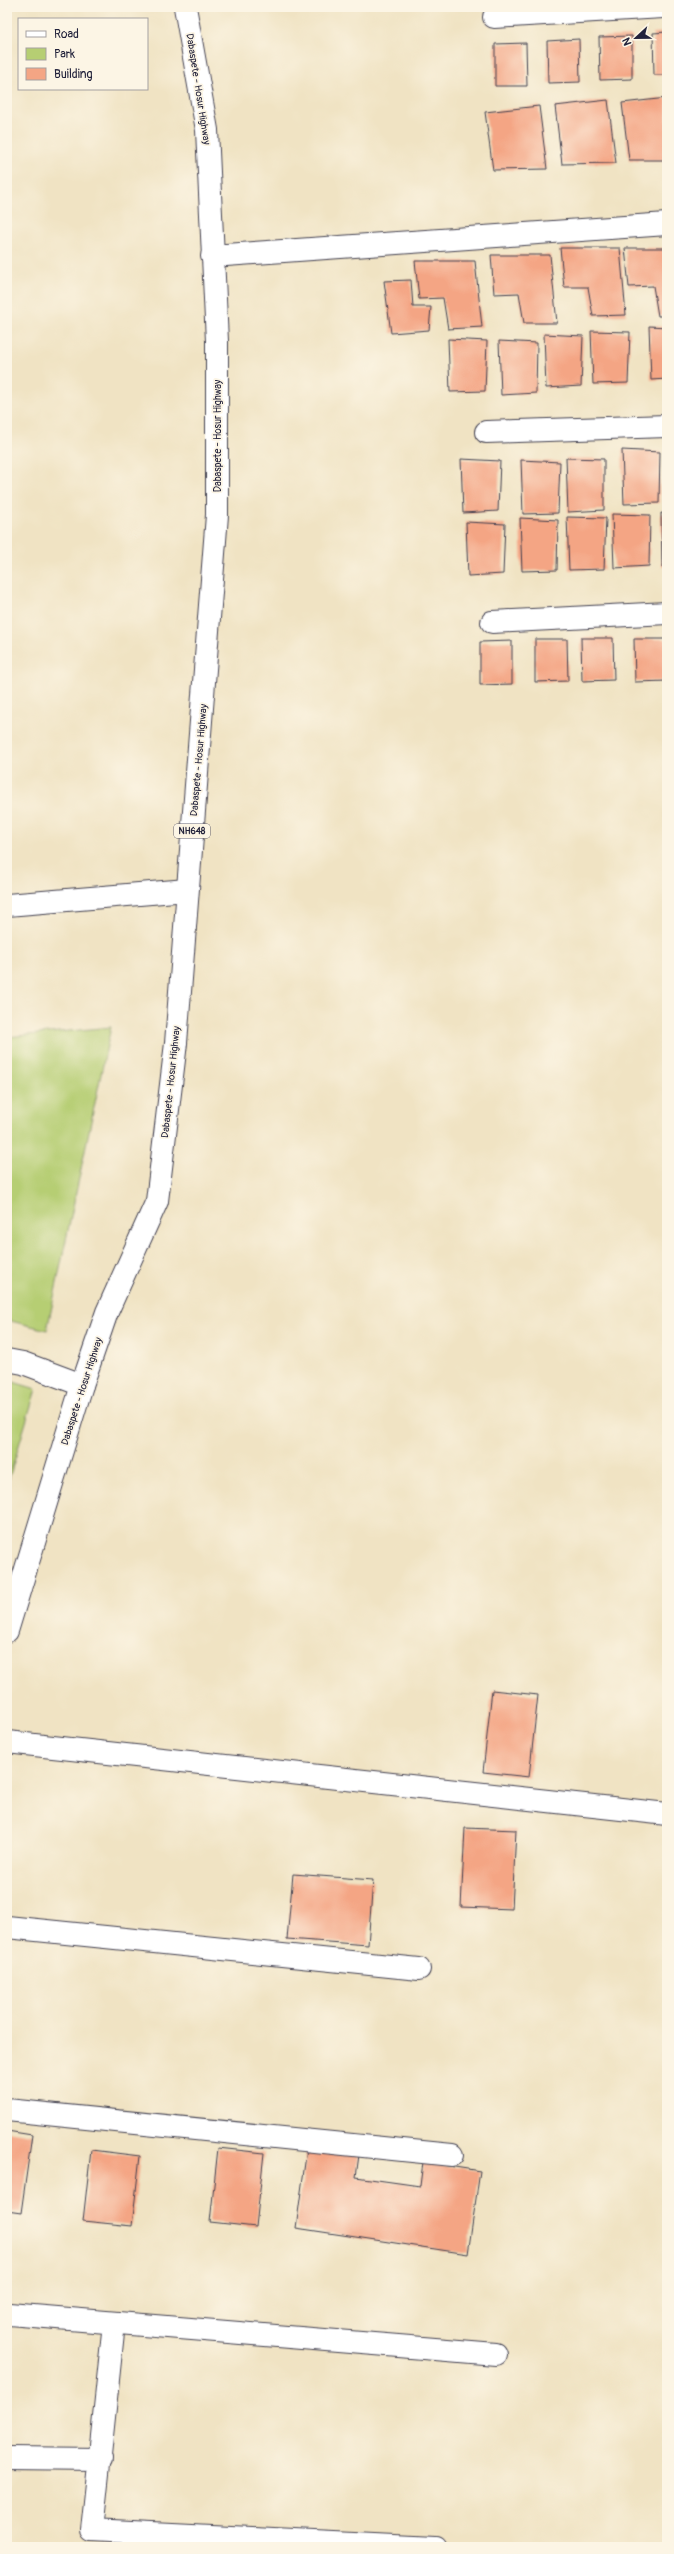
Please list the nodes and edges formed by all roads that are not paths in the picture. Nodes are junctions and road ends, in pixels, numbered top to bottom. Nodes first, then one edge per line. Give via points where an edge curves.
1 (185, 7) edge
2 (663, 7) edge
3 (494, 17) dead end
4 (667, 224) edge
5 (212, 256) junction
6 (667, 426) edge
7 (486, 432) dead end
8 (667, 613) edge
9 (492, 622) dead end
10 (187, 890) junction
11 (7, 905) edge
12 (7, 1360) edge
13 (82, 1385) junction
14 (7, 1631) edge
15 (7, 1742) edge
16 (667, 1814) edge
17 (7, 1927) edge
18 (419, 1969) dead end
19 (7, 2110) edge
20 (452, 2155) dead end
21 (9, 2314) dead end
22 (114, 2323) junction
23 (496, 2354) dead end
24 (7, 2458) edge
25 (100, 2459) junction
26 (434, 2547) edge

1 - 5 main road, Dabaspete - Hosur Highway / NH648 via 207,130
2 - 3 main road
4 - 5 main road
5 - 10 main road, Dabaspete - Hosur Highway / NH648 via 217,341 217,515
6 - 7 main road
8 - 9 main road
10 - 11 main road
10 - 13 main road, Dabaspete - Hosur Highway / NH648 via 176,1043 157,1201 107,1312
12 - 13 main road via 23,1363
13 - 14 main road, Dabaspete - Hosur Highway / NH648
15 - 16 main road
17 - 18 main road
19 - 20 main road
21 - 22 main road
22 - 23 main road
22 - 25 main road
24 - 25 main road
25 - 26 main road via 92,2530

